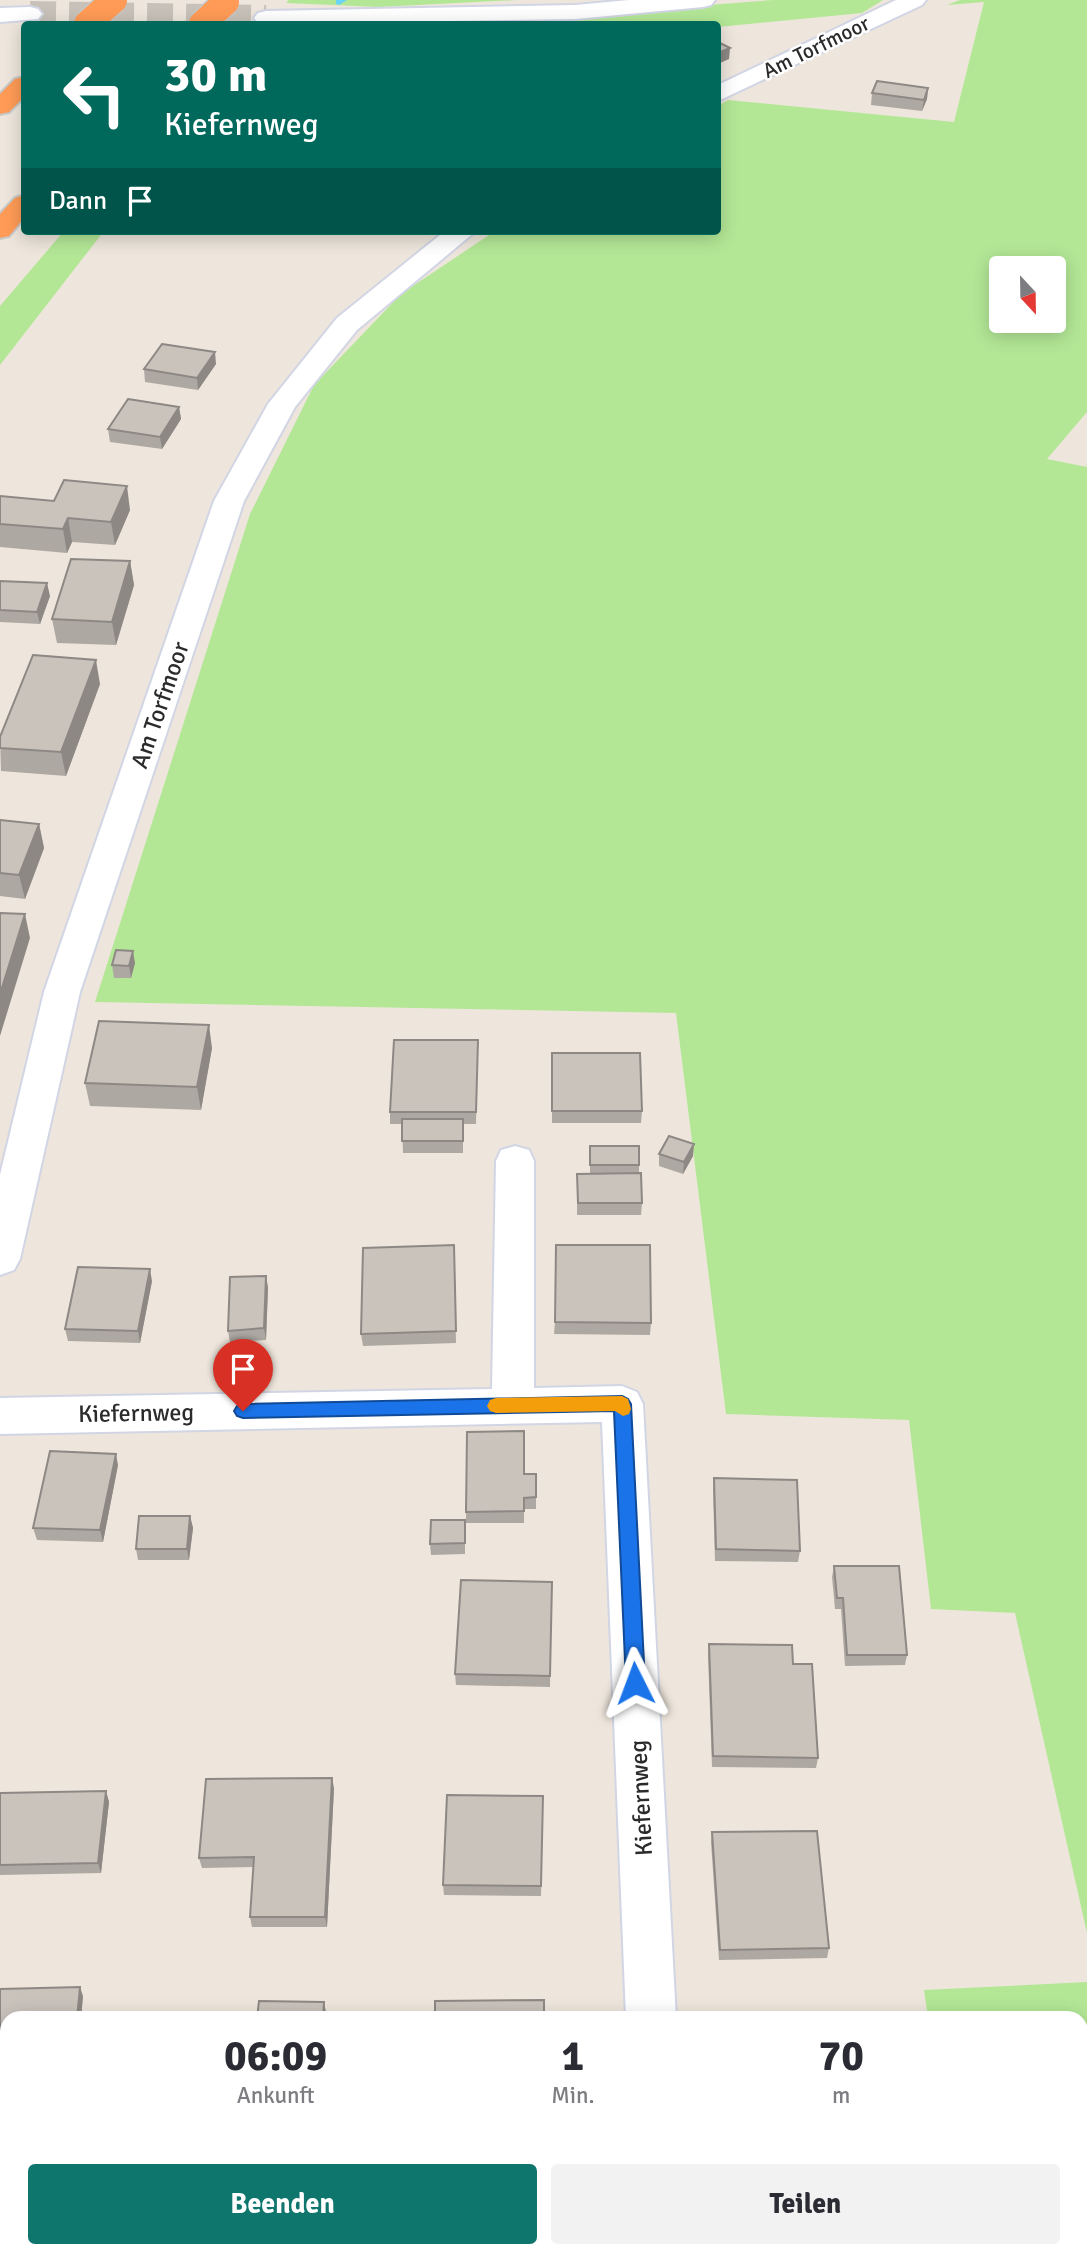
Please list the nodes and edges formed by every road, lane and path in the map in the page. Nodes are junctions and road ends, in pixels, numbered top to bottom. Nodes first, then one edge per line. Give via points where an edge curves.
1 (114, 0) edge
2 (702, 0) edge
3 (914, 0) edge
4 (227, 1) edge
5 (30, 14) tunnel mouth
6 (0, 15) edge
7 (266, 18) dead end
8 (90, 21) edge
9 (205, 21) edge
10 (21, 87) edge
11 (721, 93) edge
12 (0, 107) edge
13 (21, 206) edge
14 (0, 230) edge
15 (457, 235) edge
16 (515, 1161) dead end
17 (0, 1259) edge
18 (513, 1405) junction
19 (0, 1416) edge
20 (651, 2011) edge

1 - 8 highway, bridge
2 - 7 street via 575,12
3 - 11 street, Am Torfmoor
4 - 9 highway, bridge
5 - 6 street
10 - 12 highway
13 - 14 highway
15 - 17 street, Am Torfmoor via 347,324 282,404 229,501 62,992
16 - 18 street
18 - 19 street, Kiefernweg
18 - 20 street, Kiefernweg via 622,1404

